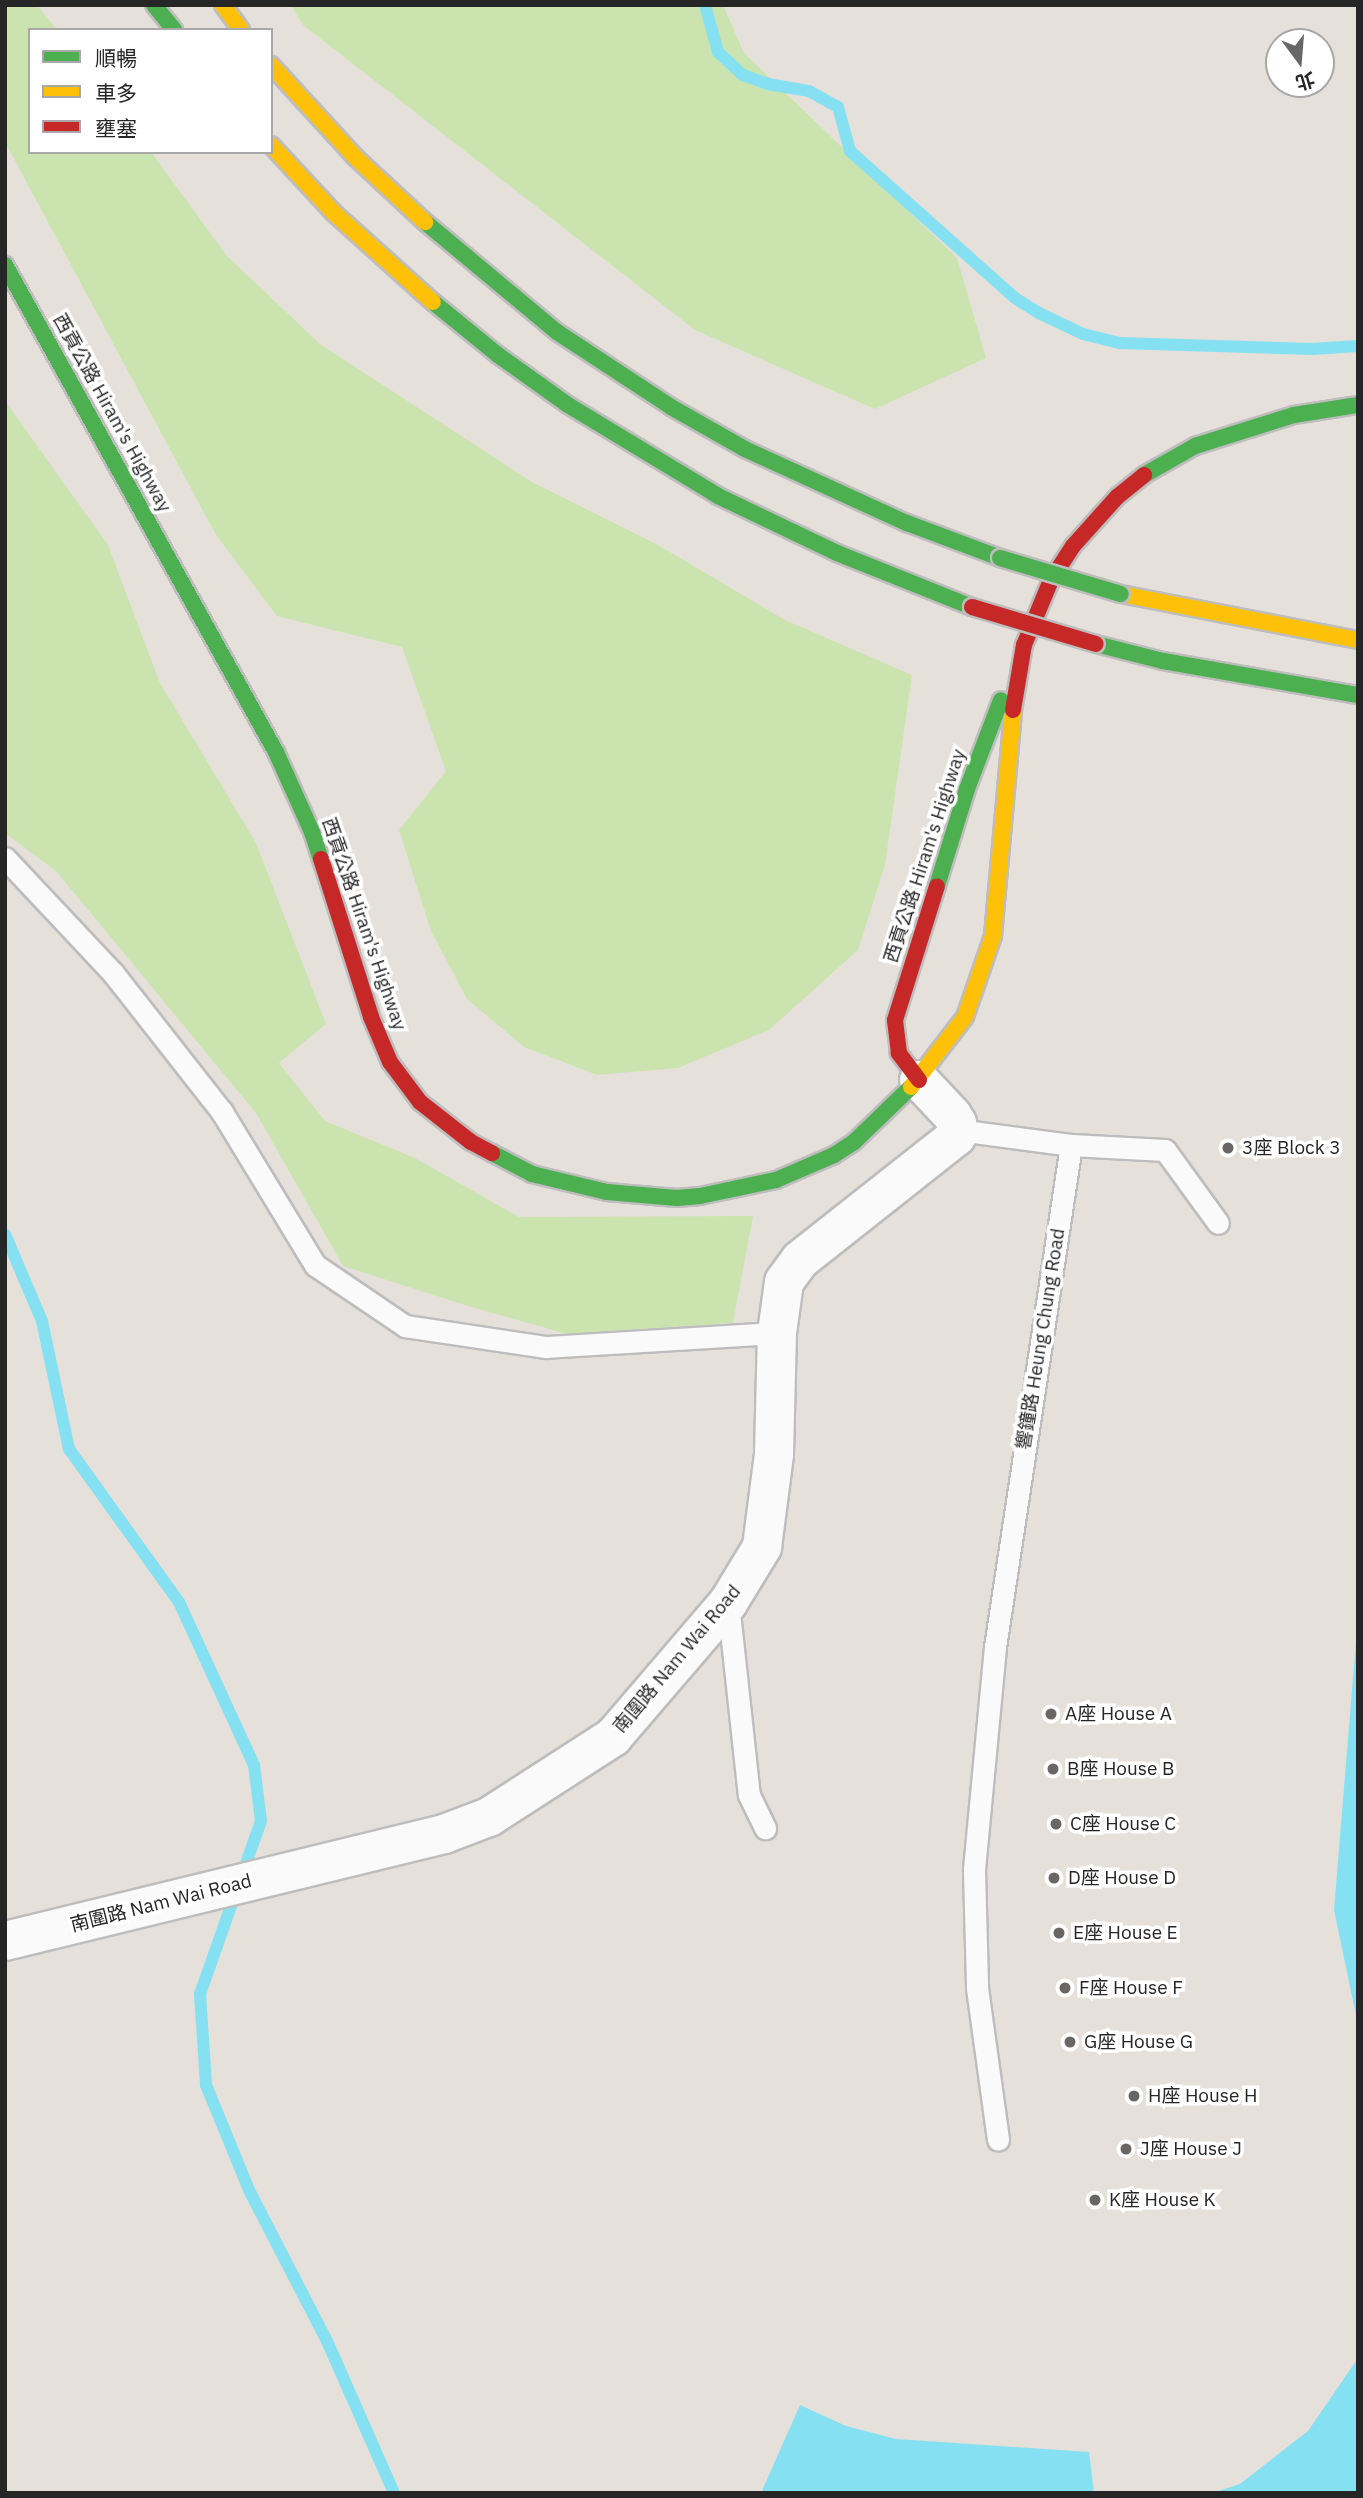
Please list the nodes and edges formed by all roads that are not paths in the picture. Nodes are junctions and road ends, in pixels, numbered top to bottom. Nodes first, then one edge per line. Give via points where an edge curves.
1 (154, 5) edge
2 (223, 5) edge
3 (172, 28) edge
4 (240, 28) edge
5 (273, 67) edge
6 (273, 147) edge
7 (5, 265) edge
8 (1358, 405) edge
9 (1358, 640) edge
10 (1024, 645) junction
11 (1358, 695) edge
12 (5, 858) edge
13 (919, 1080) junction
14 (958, 1129) junction
15 (1071, 1144) junction
16 (1218, 1223) dead end
17 (777, 1333) junction
18 (728, 1603) junction
19 (765, 1828) dead end
20 (5, 1941) edge
21 (998, 2140) dead end

1 - 3 street
2 - 4 street
5 - 9 street, bridge via 411,211 557,332 745,449 907,523 999,558 1121,594
6 - 11 street, bridge via 334,213 415,288 498,355 568,405 719,496 837,553 972,607 1163,660
7 - 13 street, 西貢公路 Hiram's Highway via 276,752 312,832 379,1037 390,1062 420,1102 471,1142 532,1174 607,1192 677,1198 733,1191 815,1165 854,1142
8 - 10 street, 西貢公路 Hiram's Highway via 1244,429 1195,446 1155,467 1117,497 1073,546 1051,580
10 - 13 street, 西貢公路 Hiram's Highway via 1010,728 993,936 965,1017
10 - 13 street, 西貢公路 Hiram's Highway via 967,789 900,1001 895,1039 899,1053
12 - 17 lane via 113,973 222,1112 314,1265 405,1326 546,1347
13 - 14 street via 945,1106
14 - 15 lane
14 - 17 street, 南圍路 Nam Wai Road via 952,1142 800,1259 783,1282
15 - 16 lane via 1165,1150
15 - 21 lane, 響鐘路 Heung Chung Road via 995,1647 974,1870 977,1989
17 - 18 street, 南圍路 Nam Wai Road via 774,1454 762,1547
18 - 19 lane via 750,1795
18 - 20 street, 南圍路 Nam Wai Road via 613,1737 489,1817 444,1834

